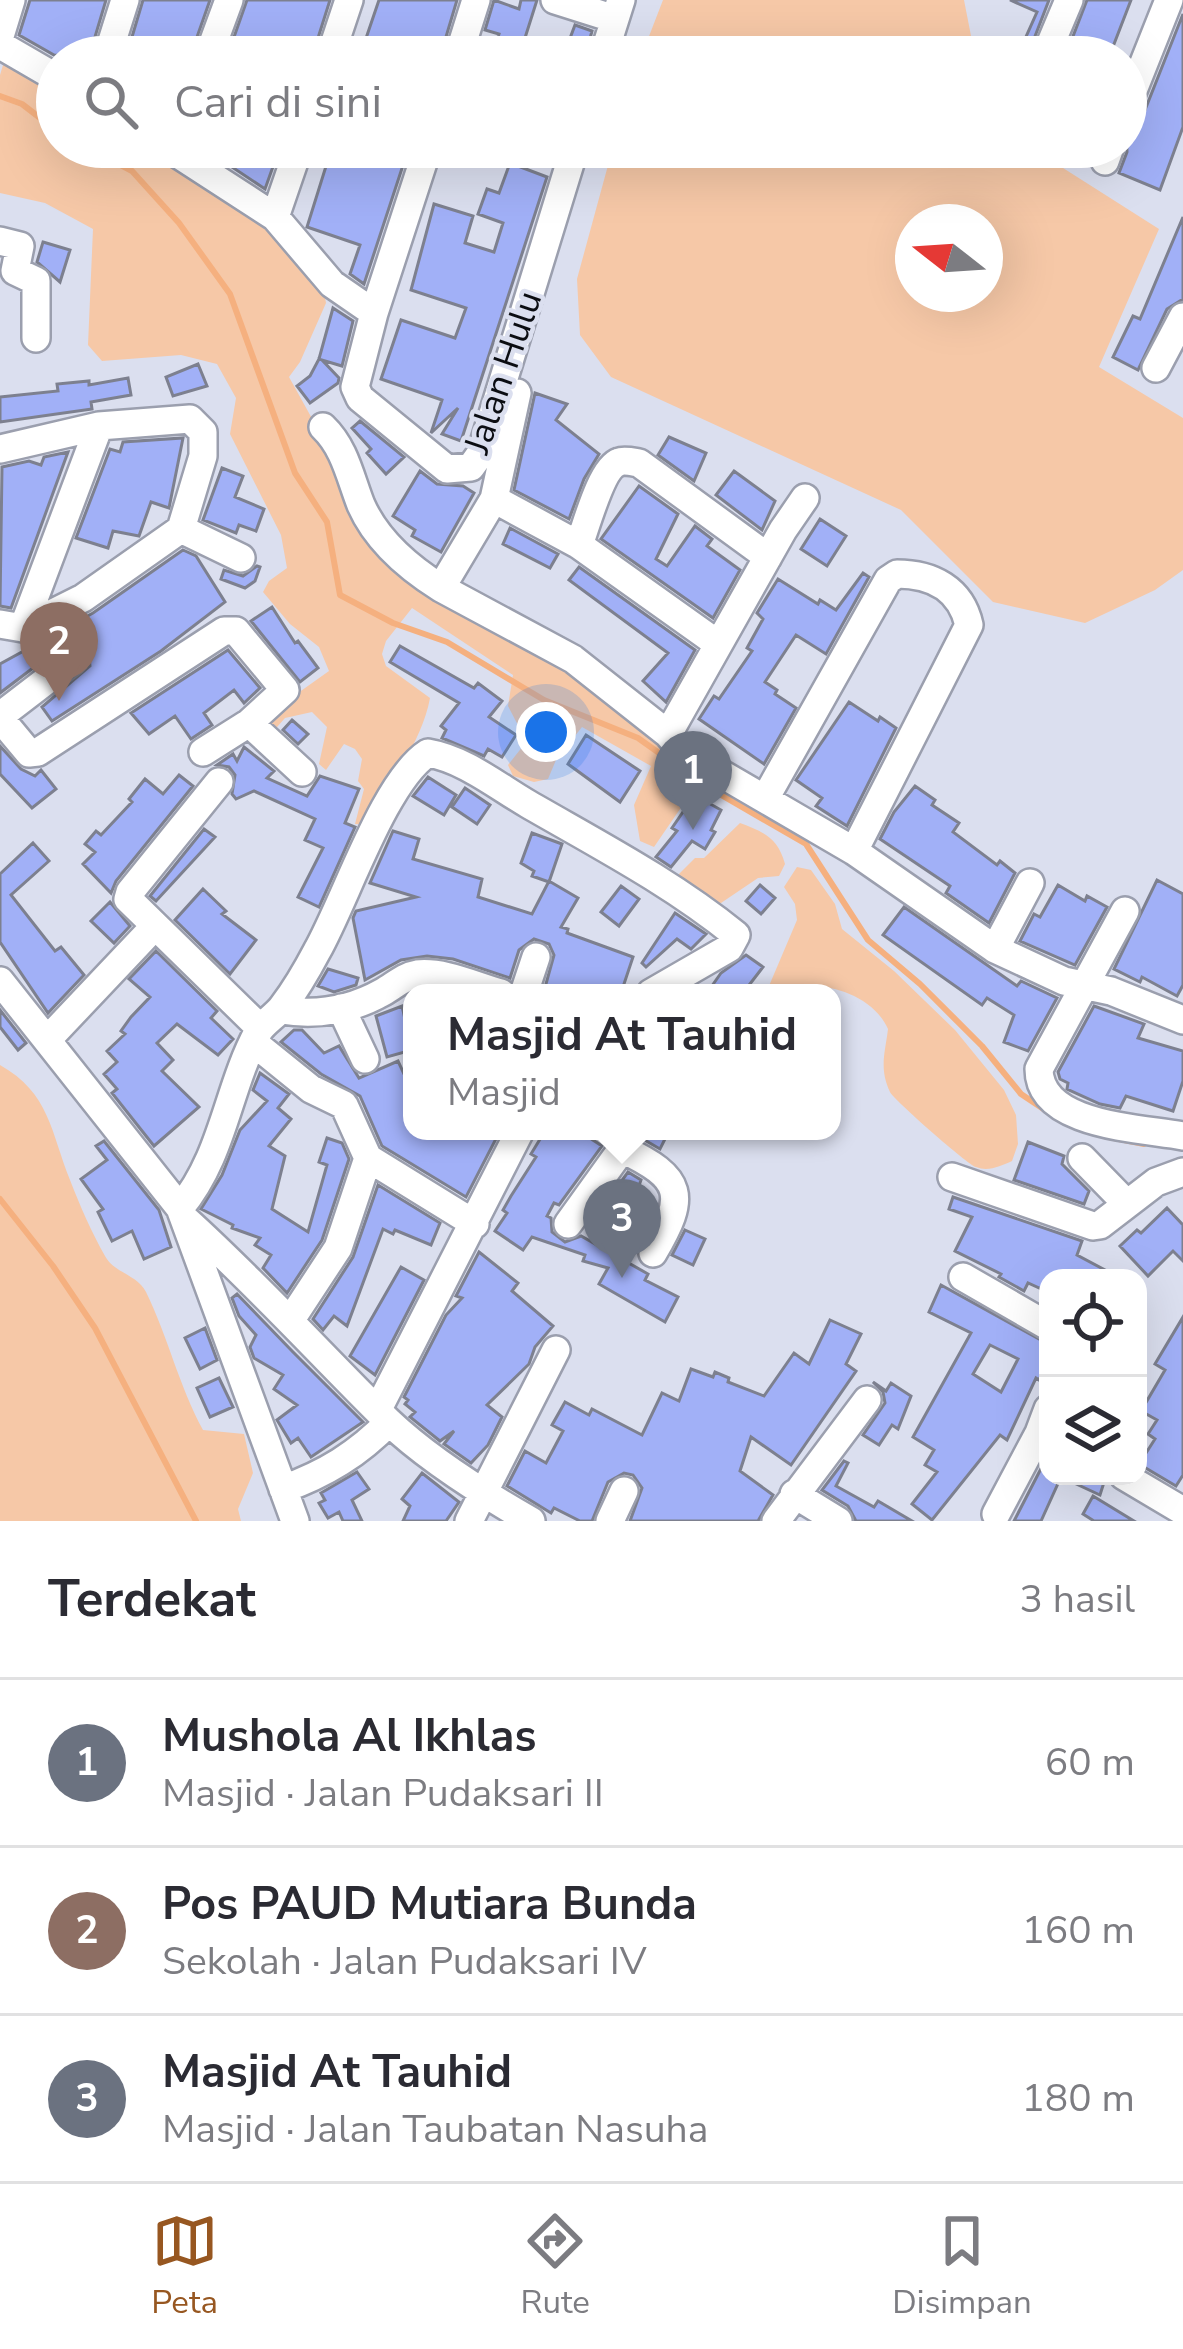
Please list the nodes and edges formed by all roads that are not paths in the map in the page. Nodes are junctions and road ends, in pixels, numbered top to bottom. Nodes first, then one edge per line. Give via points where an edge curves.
1 (11, 0) edge
2 (125, 0) edge
3 (230, 0) edge
4 (350, 0) edge
5 (476, 0) edge
6 (555, 0) edge
7 (1069, 0) edge
8 (1170, 0) edge
9 (1183, 5) edge
10 (618, 10) edge
11 (0, 36) edge
12 (113, 36) edge
13 (216, 36) edge
14 (337, 36) edge
15 (465, 36) edge
16 (1054, 36) edge
17 (0, 45) edge
18 (1147, 56) edge
19 (36, 66) edge
20 (201, 168) edge
21 (292, 168) edge
22 (421, 168) edge
23 (569, 168) edge
24 (275, 217) junction
25 (0, 241) edge
26 (8, 269) edge
27 (374, 313) junction
28 (1180, 333) edge
29 (36, 338) dead end
30 (1156, 368) dead end
31 (518, 393) dead end
32 (99, 426) junction
33 (323, 427) dead end
34 (0, 449) edge
35 (805, 498) dead end
36 (494, 499) junction
37 (181, 529) junction
38 (579, 545) junction
39 (768, 557) junction
40 (241, 558) dead end
41 (441, 588) junction
42 (12, 626) edge
43 (718, 644) junction
44 (73, 661) dead end
45 (0, 717) edge
46 (249, 723) junction
47 (668, 734) junction
48 (203, 752) dead end
49 (302, 772) dead end
50 (219, 782) dead end
51 (766, 797) junction
52 (854, 851) junction
53 (1030, 883) dead end
54 (1125, 911) dead end
55 (154, 927) junction
56 (995, 949) junction
57 (536, 957) dead end
58 (0, 981) edge
59 (469, 984) edge
60 (527, 984) edge
61 (665, 984) edge
62 (1084, 986) junction
63 (341, 1008) junction
64 (1183, 1020) edge
65 (265, 1027) junction
66 (49, 1038) junction
67 (365, 1059) dead end
68 (1183, 1136) edge
69 (516, 1140) edge
70 (624, 1140) edge
71 (368, 1158) junction
72 (1082, 1158) dead end
73 (1183, 1172) edge
74 (952, 1177) dead end
75 (1125, 1202) junction
76 (181, 1212) junction
77 (475, 1224) junction
78 (568, 1225) dead end
79 (653, 1253) dead end
80 (963, 1277) dead end
81 (1039, 1320) edge
82 (290, 1321) junction
83 (556, 1350) dead end
84 (867, 1400) dead end
85 (384, 1416) junction
86 (1039, 1437) edge
87 (1139, 1485) edge
88 (284, 1489) junction
89 (624, 1491) dead end
90 (482, 1492) junction
91 (794, 1494) junction
92 (1183, 1511) edge
93 (996, 1514) dead end
94 (295, 1521) edge
95 (469, 1521) edge
96 (531, 1521) edge
97 (610, 1521) edge
98 (776, 1521) edge
99 (838, 1521) edge

1 - 11 street
2 - 12 street
3 - 13 street
4 - 14 street
5 - 15 street
6 - 10 street
7 - 16 street
8 - 9 street
8 - 18 street
17 - 19 street
20 - 24 street
21 - 24 street
22 - 27 street
23 - 27 street, Jalan Hulu via 472,467 447,469 360,398 355,380
24 - 27 street via 332,284
25 - 26 street via 20,246
26 - 29 street via 37,281
28 - 30 street
31 - 36 street
32 - 34 street
32 - 37 street via 190,418 199,425 202,456
32 - 42 street
33 - 41 street via 337,440 373,526 410,568
35 - 39 street
36 - 38 street
36 - 41 street
37 - 40 street
37 - 42 street via 83,598
38 - 39 street via 600,488 622,460 639,464
38 - 43 street
39 - 43 street
41 - 47 street via 573,659
43 - 47 street
44 - 45 street
45 - 46 street via 29,753 38,752 228,630 241,634 285,690
46 - 48 street
46 - 49 street
47 - 51 street via 684,752
50 - 55 street via 130,892
51 - 52 street
51 - 52 street via 888,580 897,574 936,581 958,596 969,625
52 - 56 street
53 - 56 street
54 - 62 street
55 - 65 street
55 - 66 street
56 - 62 street
57 - 60 street
58 - 66 street
59 - 63 street via 411,974
61 - 65 street via 736,935 473,772 428,753 407,772 316,953
62 - 64 street
62 - 68 street via 1039,1069 1044,1094 1085,1118
63 - 65 street
63 - 67 street
65 - 71 street via 311,1089 344,1105
65 - 76 street
66 - 76 street
69 - 77 street
70 - 78 street
70 - 79 street via 661,1169 674,1192 673,1219
71 - 77 street
71 - 82 street via 338,1248
72 - 75 street
73 - 75 street
74 - 75 street via 1093,1226
76 - 82 street
76 - 88 street
77 - 85 street via 424,1313
80 - 81 street
82 - 85 street
83 - 90 street
84 - 91 street
85 - 88 street via 350,1457
85 - 90 street
86 - 93 street
87 - 92 street
88 - 94 street
89 - 97 street
90 - 95 street
90 - 96 street
91 - 98 street
91 - 99 street

